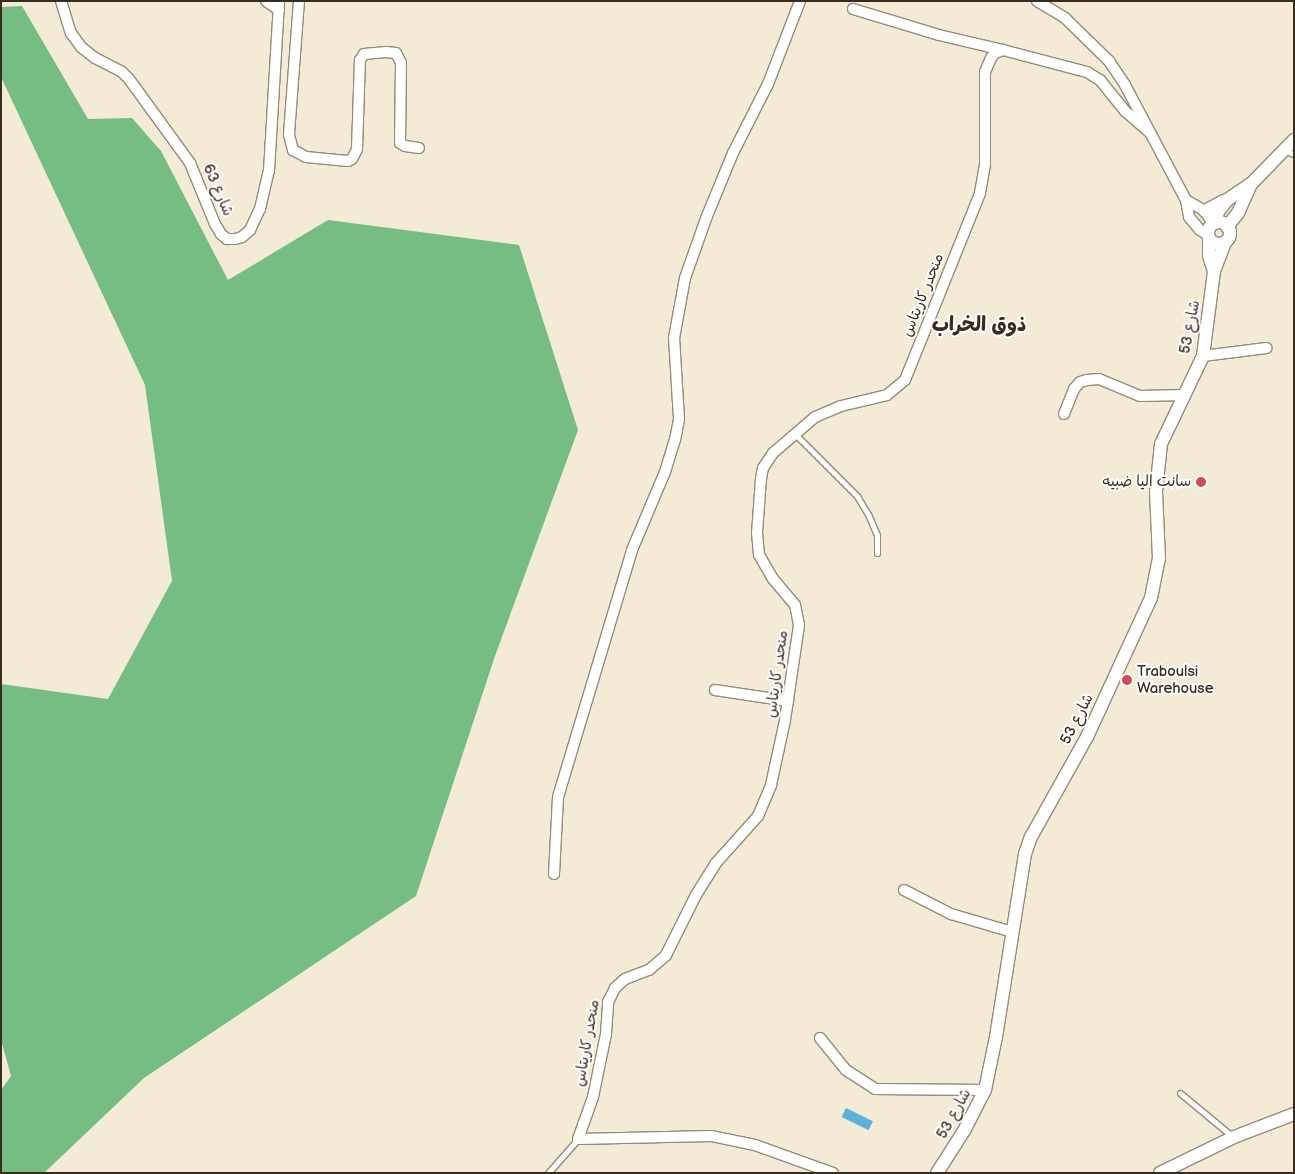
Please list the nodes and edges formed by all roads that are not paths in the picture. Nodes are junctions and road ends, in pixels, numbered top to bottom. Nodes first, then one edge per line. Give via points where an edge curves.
1 (61, 1) edge
2 (266, 1) edge
3 (299, 1) edge
4 (800, 1) edge
5 (1037, 1) edge
6 (279, 6) edge
7 (853, 9) dead end
8 (1003, 50) junction
9 (1149, 132) junction
10 (1294, 140) edge
11 (419, 148) dead end
12 (1289, 152) edge
13 (1251, 184) junction
14 (1186, 200) junction
15 (1226, 200) junction
16 (1205, 211) junction
17 (1214, 229) junction
18 (1214, 272) junction
19 (1266, 348) dead end
20 (1203, 356) junction
21 (1184, 395) junction
22 (1064, 414) dead end
23 (795, 434) junction
24 (877, 553) dead end
25 (715, 690) dead end
26 (788, 701) junction
27 (554, 874) dead end
28 (904, 890) dead end
29 (1012, 932) junction
30 (820, 1038) dead end
31 (985, 1090) junction
32 (1180, 1094) dead end
33 (1294, 1114) edge
34 (1234, 1137) junction
35 (578, 1139) junction
36 (548, 1173) edge
37 (833, 1173) edge
38 (937, 1173) edge
39 (1160, 1173) edge

1 - 6 street, شارع 63 via 71,33 81,47 122,72 190,163 215,224 228,239 242,237 250,230 265,190 269,171
2 - 6 street
3 - 11 street via 288,135 292,150 306,157 352,159 357,149 360,60 364,54 386,52 396,53 402,62 400,143
4 - 27 street via 787,40 707,216 681,291 674,338 677,434 665,472 632,550 558,797
5 - 9 street via 1065,18 1109,61
7 - 8 street
8 - 9 street via 1087,72 1100,80 1125,111
8 - 23 street, منحدر كاريتاس via 991,58 985,72 985,164 980,193 905,380 887,395 822,413
9 - 14 street
10 - 12 street
12 - 13 street
13 - 15 street
13 - 17 street via 1234,220
14 - 16 street
14 - 17 street via 1189,217 1200,230
15 - 16 street
15 - 17 street via 1218,212
16 - 17 street
17 - 18 street, شارع 53 via 1209,256
17 - 18 street, شارع 53 via 1214,244 1225,243
18 - 20 street, شارع 53
19 - 20 street
20 - 21 street, شارع 53
21 - 22 street via 1140,396 1099,379 1087,380 1074,389
21 - 29 street, شارع 53 via 1165,434 1158,464 1158,558 1151,598 1087,737 1033,831 1025,854
23 - 24 lane via 857,496 877,535
23 - 26 street, منحدر كاريتاس via 763,468 757,533 759,555 795,605 798,615
25 - 26 street
26 - 35 street, منحدر كاريتاس via 780,748 763,807 716,863 666,955 649,970 620,982 608,1002 606,1034 597,1078
28 - 29 street via 951,914
29 - 31 street, شارع 53
30 - 31 street via 846,1070 875,1089
31 - 38 street, شارع 53 via 965,1130
32 - 34 lane
33 - 34 street
34 - 39 street
35 - 36 lane
35 - 37 street via 711,1136 755,1145

